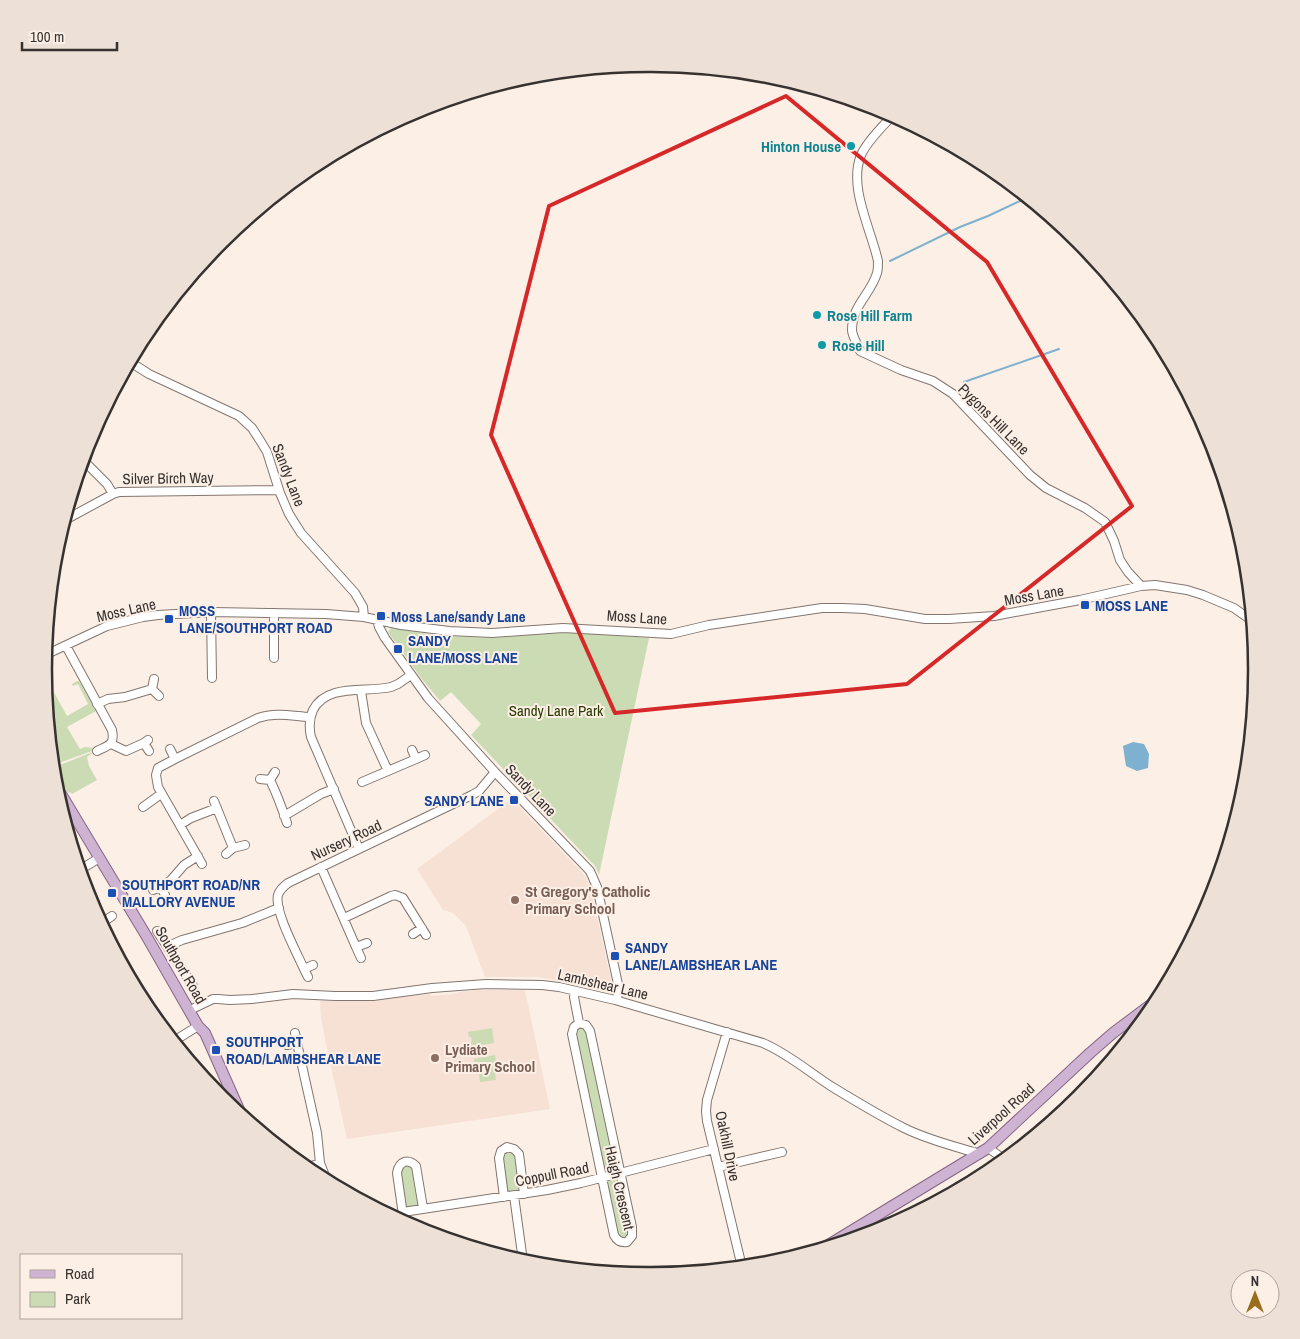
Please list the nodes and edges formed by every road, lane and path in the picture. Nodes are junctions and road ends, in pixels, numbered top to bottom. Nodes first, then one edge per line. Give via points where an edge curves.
1 (888, 121) edge
2 (136, 366) edge
3 (88, 465) edge
4 (279, 490) junction
5 (113, 494) junction
6 (73, 516) edge
7 (1141, 586) junction
8 (211, 612) junction
9 (274, 613) junction
10 (1244, 615) edge
11 (364, 617) junction
12 (377, 620) junction
13 (66, 646) junction
14 (53, 652) edge
15 (274, 658) dead end
16 (411, 675) junction
17 (212, 678) dead end
18 (154, 679) dead end
19 (152, 689) junction
20 (361, 691) junction
21 (159, 696) dead end
22 (97, 704) junction
23 (310, 716) junction
24 (111, 744) junction
25 (170, 749) dead end
26 (412, 750) dead end
27 (97, 751) dead end
28 (149, 751) dead end
29 (425, 755) dead end
30 (175, 759) junction
31 (416, 759) junction
32 (388, 771) junction
33 (275, 772) dead end
34 (495, 772) junction
35 (260, 779) dead end
36 (270, 780) junction
37 (362, 782) dead end
38 (334, 789) junction
39 (161, 794) junction
40 (143, 807) dead end
41 (69, 808) edge
42 (180, 825) junction
43 (245, 845) dead end
44 (233, 848) junction
45 (360, 849) junction
46 (226, 854) dead end
47 (99, 858) junction
48 (86, 866) edge
49 (321, 867) junction
50 (165, 895) dead end
51 (278, 908) junction
52 (112, 916) dead end
53 (344, 918) junction
54 (107, 919) edge
55 (157, 931) dead end
56 (413, 934) dead end
57 (367, 943) dead end
58 (168, 948) junction
59 (356, 948) junction
60 (360, 958) dead end
61 (313, 966) dead end
62 (193, 986) dead end
63 (575, 991) junction
64 (617, 1000) junction
65 (190, 1010) junction
66 (1137, 1015) edge
67 (579, 1023) junction
68 (198, 1026) junction
69 (727, 1032) junction
70 (295, 1033) dead end
71 (180, 1037) edge
72 (297, 1043) junction
73 (287, 1045) dead end
74 (234, 1097) edge
75 (714, 1149) junction
76 (984, 1151) junction
77 (782, 1152) dead end
78 (997, 1156) edge
79 (320, 1163) junction
80 (316, 1165) edge
81 (718, 1167) junction
82 (322, 1169) edge
83 (620, 1173) junction
84 (603, 1177) junction
85 (524, 1194) junction
86 (514, 1196) junction
87 (504, 1197) junction
88 (423, 1208) junction
89 (403, 1212) joint
90 (849, 1233) edge
91 (522, 1253) edge
92 (740, 1260) edge

1 - 7 street, Pygons Hill Lane via 862,153 857,167 856,184 878,261 878,272 854,317 852,331 860,351 933,381 953,394 1030,475 1046,488 1086,508 1105,522 1120,560
2 - 4 street, Sandy Lane via 239,416 262,442
3 - 5 street
4 - 5 street, Silver Birch Way
4 - 11 street, Sandy Lane via 294,524 356,593
5 - 6 street, Silver Birch Way
7 - 10 street, Moss Lane via 1169,586 1204,595
7 - 12 street, Moss Lane via 994,616 925,619 865,609 822,608 671,634 563,628 466,632 417,628
8 - 9 street, Moss Lane
8 - 13 street, Moss Lane via 127,621 95,631
8 - 17 street
9 - 11 street, Moss Lane
9 - 15 street
11 - 12 street, Moss Lane
12 - 16 street, Sandy Lane via 384,638
13 - 14 street, Moss Lane
13 - 22 street
16 - 20 street via 391,687
16 - 34 street, Sandy Lane
18 - 19 street
19 - 21 street
19 - 22 street via 108,698
20 - 23 street via 325,696
20 - 32 street via 366,723
22 - 24 street via 112,730
23 - 30 street via 266,715
23 - 38 street via 311,737
24 - 27 street
24 - 28 street via 126,751 146,741
25 - 30 street
26 - 31 street
29 - 31 street
30 - 39 street via 161,766 157,772
31 - 32 street
32 - 37 street
33 - 36 street
34 - 45 street, Nursery Road via 472,795
34 - 64 street, Sandy Lane via 592,876 618,984
35 - 36 street
36 - 38 street via 286,819 321,794
38 - 45 street
39 - 40 street
39 - 42 street
41 - 47 main road, Southport Road
42 - 44 street via 216,804
42 - 50 street via 200,860 184,865 171,880 157,888
43 - 44 street
44 - 46 street
45 - 49 street, Nursery Road
47 - 48 street
47 - 65 main road, Southport Road
49 - 51 street, Nursery Road via 283,886 278,896
49 - 53 street
51 - 58 street via 248,921 182,940
51 - 61 street via 306,973
52 - 54 street
53 - 56 street via 391,896 399,896 424,932
53 - 59 street
55 - 58 street
57 - 59 street
58 - 62 street
59 - 60 street
63 - 64 street, Lambshear Lane
63 - 65 street, Lambshear Lane via 549,985 503,984 373,996 293,994 213,999
63 - 67 street, Haigh Crescent
64 - 69 street, Lambshear Lane
65 - 68 main road, Southport Road
66 - 76 main road, Liverpool Road via 1090,1053
67 - 83 street, Haigh Crescent via 590,1031
67 - 84 street, Haigh Crescent via 572,1034
68 - 71 street
68 - 74 main road, Southport Road via 205,1033
69 - 75 street, Oakhill Drive via 706,1106
69 - 76 street, Lambshear Lane via 782,1052 832,1087 904,1128
70 - 72 street
72 - 73 street
72 - 79 street via 317,1133
75 - 81 street, Oakhill Drive
75 - 83 street, Coppull Road
76 - 78 street, Lambshear Lane
76 - 90 main road, Liverpool Road
77 - 81 street
79 - 80 street
79 - 82 street
81 - 92 street, Oakhill Drive
83 - 84 street, Coppull Road
83 - 84 street, Haigh Crescent via 632,1227 632,1236 627,1242 620,1242 614,1235
84 - 85 street, Coppull Road
85 - 86 street, Coppull Road
85 - 87 street via 519,1154 507,1147 498,1158
86 - 87 street, Coppull Road
86 - 91 street
87 - 88 street, Coppull Road
88 - 89 street, Coppull Road
88 - 89 street via 418,1169 406,1161 400,1164 397,1172

